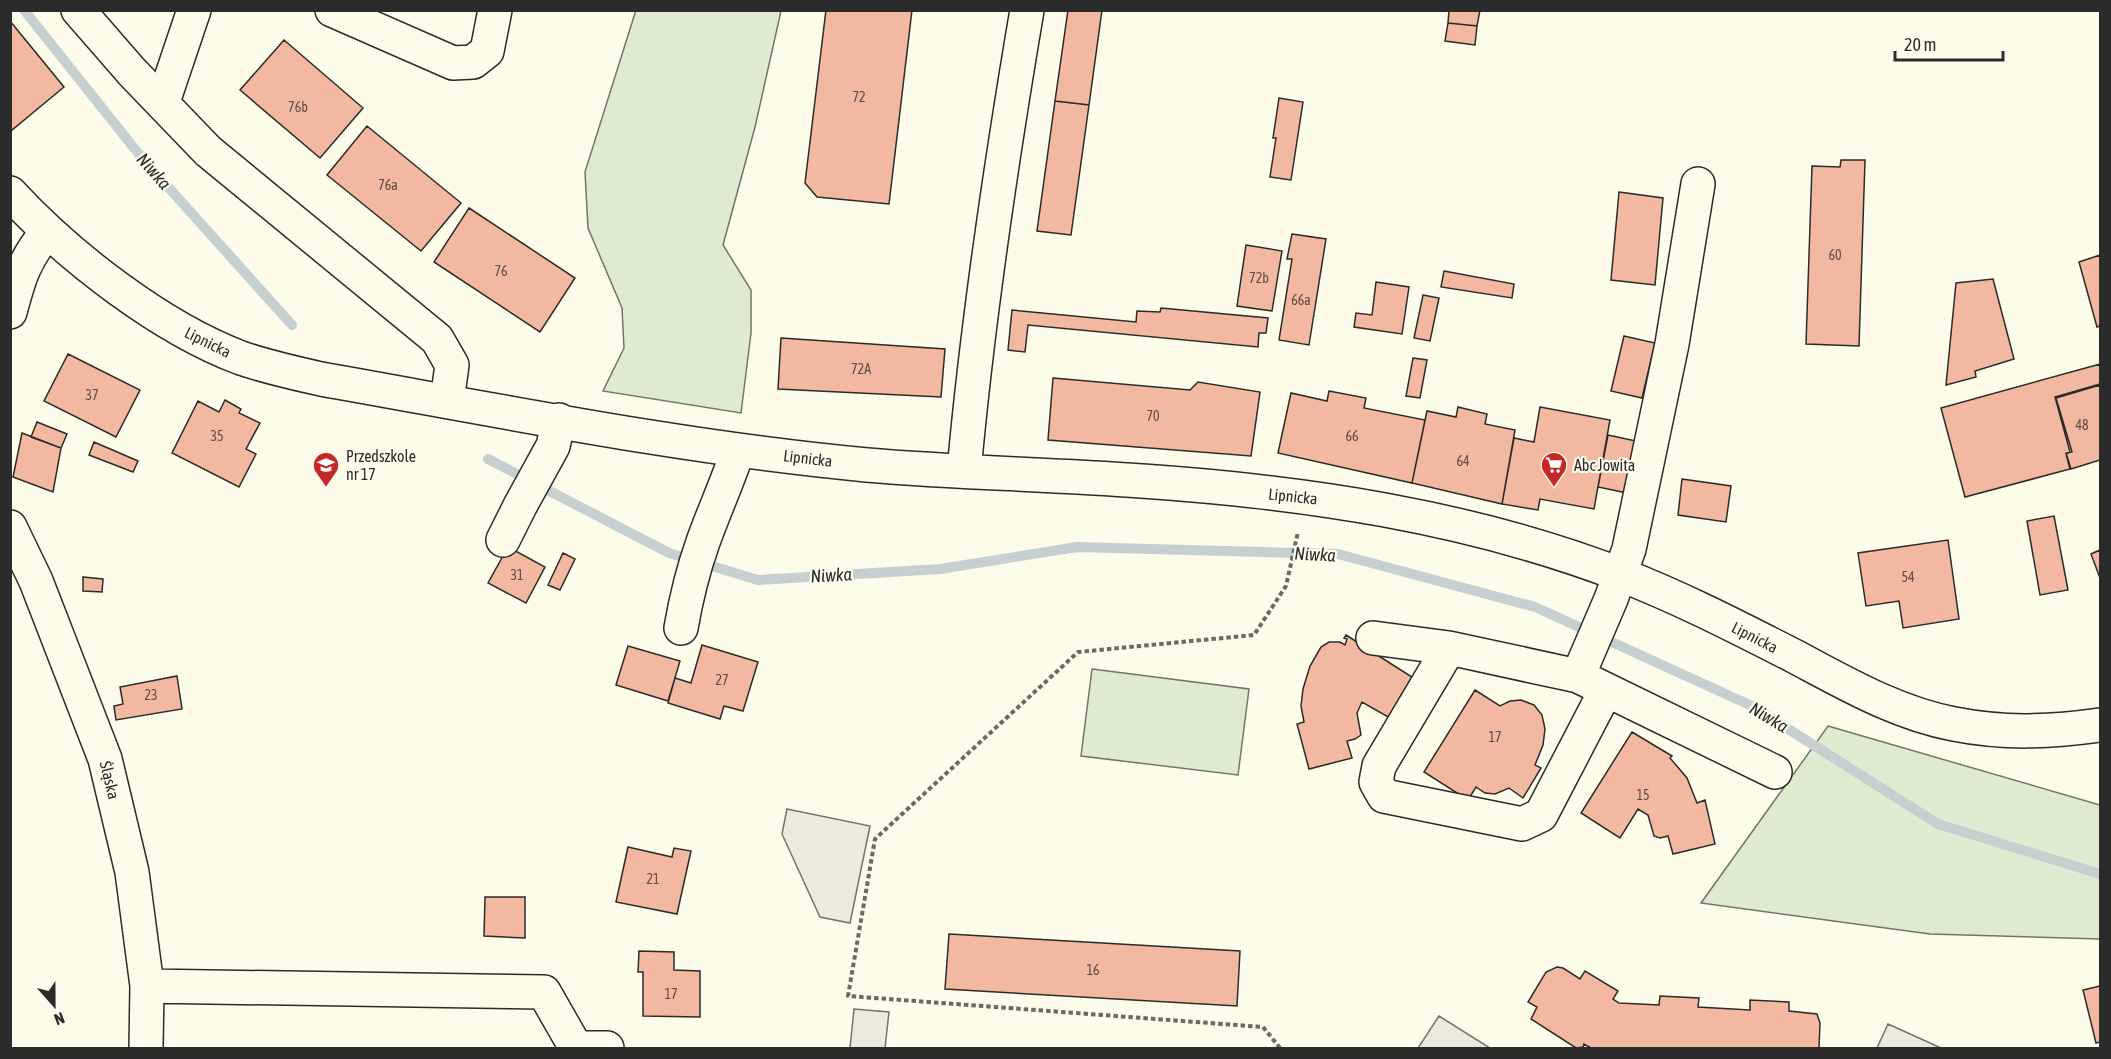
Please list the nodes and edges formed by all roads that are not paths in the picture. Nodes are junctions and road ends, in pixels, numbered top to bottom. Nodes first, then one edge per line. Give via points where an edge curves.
1 (78, 10) edge
2 (194, 10) edge
3 (332, 10) edge
4 (495, 10) edge
5 (1027, 10) edge
6 (163, 102) junction
7 (1698, 184) dead end
8 (10, 193) edge
9 (47, 232) junction
10 (10, 312) edge
11 (447, 401) junction
12 (559, 420) junction
13 (738, 450) junction
14 (964, 471) junction
15 (10, 527) edge
16 (503, 540) dead end
17 (1618, 574) junction
18 (681, 628) dead end
19 (1373, 638) dead end
20 (1449, 648) junction
21 (1590, 675) junction
22 (2100, 725) edge
23 (1775, 772) dead end
24 (147, 986) junction
25 (146, 1048) edge
26 (607, 1048) edge

1 - 6 street
2 - 6 street
3 - 4 street via 453,63 473,62 487,51
5 - 14 street via 971,392
6 - 11 street via 208,151 437,339 452,364
7 - 17 street via 1672,344 1629,549
8 - 9 street, Lipnicka
9 - 10 street via 21,272
9 - 11 street, Lipnicka via 137,301 203,341 241,358 321,379
11 - 12 street, Lipnicka
12 - 13 street, Lipnicka
12 - 16 street via 553,446
13 - 14 street, Lipnicka
13 - 18 street via 688,587
14 - 17 street, Lipnicka via 1145,481 1308,496 1484,532
15 - 24 street, Śląska via 36,581 105,759 132,872
17 - 21 street
17 - 22 street, Lipnicka via 1718,618 1870,696 1929,718 2025,733
19 - 20 street
20 - 21 street
20 - 21 street via 1378,766 1376,782 1384,796 1522,824 1540,815
21 - 23 street
24 - 25 street, Śląska
24 - 26 street via 544,992 576,1048

